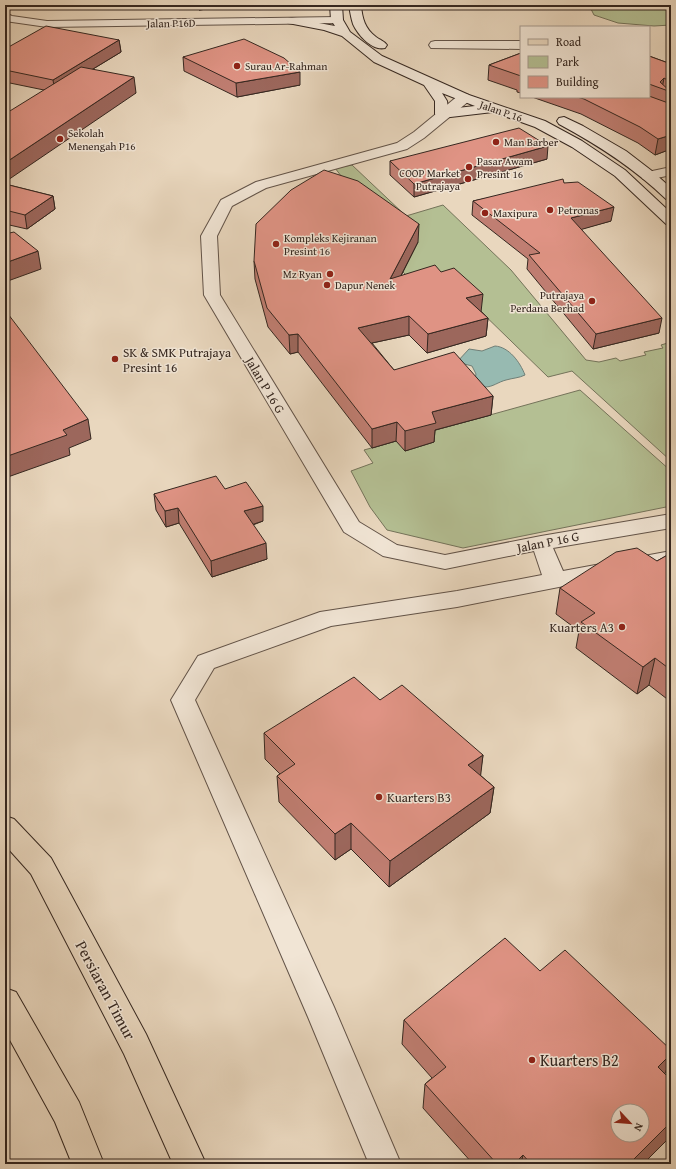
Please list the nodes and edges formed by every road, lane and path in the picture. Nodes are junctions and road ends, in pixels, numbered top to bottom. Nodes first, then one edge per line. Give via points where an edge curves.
1 (335, 5) edge
2 (355, 6) edge
3 (5, 16) edge
4 (337, 20) junction
5 (294, 21) junction
6 (362, 31) junction
7 (346, 34) junction
8 (435, 45) dead end
9 (495, 45) junction
10 (520, 45) edge
11 (392, 50) dead end
12 (507, 56) dead end
13 (434, 77) junction
14 (480, 90) dead end
15 (464, 98) junction
16 (501, 111) junction
17 (442, 114) junction
18 (559, 119) junction
19 (671, 171) edge
20 (648, 176) junction
21 (671, 196) edge
22 (671, 221) edge
23 (671, 510) edge
24 (671, 521) edge
25 (640, 526) junction
26 (541, 543) junction
27 (671, 558) edge
28 (555, 580) junction
29 (5, 827) edge
30 (5, 1002) edge
31 (88, 1164) edge
32 (190, 1164) edge
33 (385, 1164) edge

1 - 4 street, Jalan P 16
1 - 5 street via 311,17
2 - 4 street via 347,16
2 - 6 street via 356,19
3 - 5 street, Jalan P16D via 9,19 47,24
4 - 5 street, Jalan P16D
4 - 6 street
4 - 7 street, Jalan P 16
5 - 7 street via 326,26
6 - 11 street
7 - 13 street, Jalan P 16 via 378,59
8 - 9 street
9 - 10 street
9 - 12 street
13 - 15 street, Jalan P 16
13 - 15 street, Jalan P 16 via 415,62 460,89
13 - 17 street via 442,101
14 - 18 street, Jalan P 16
15 - 16 street, Jalan P 16
15 - 17 street, Jalan P 16 G
15 - 18 street via 485,99
16 - 17 street via 470,110
16 - 22 street, Jalan P 16 via 540,124 578,144 620,173
17 - 26 street, Jalan P 16 G via 418,138 402,146 261,184 226,203 208,236 212,295 351,527 392,551 445,562
18 - 20 street, Jalan P 16 via 597,138
19 - 20 street
20 - 21 street, Jalan P 16
23 - 25 street, Jalan P 16 G
24 - 25 street, Jalan P 16 G
25 - 26 street, Jalan P 16 G
26 - 28 street
27 - 28 street
28 - 33 street via 457,599 328,618 206,662 183,700
29 - 32 main road, Persiaran Timur via 41,866 135,1044
30 - 31 main road via 68,1113

